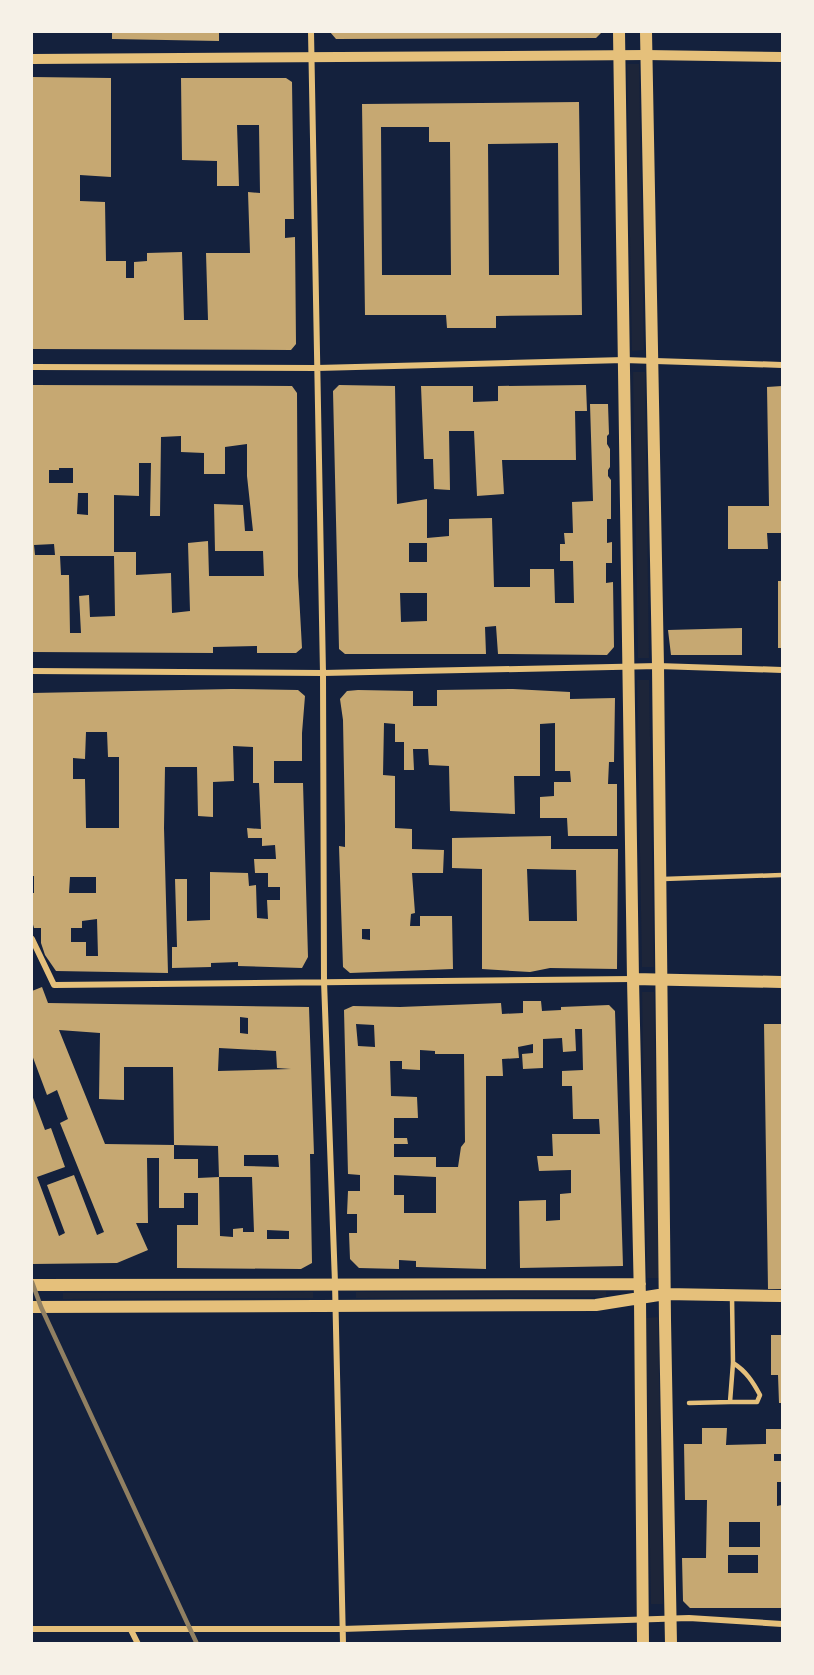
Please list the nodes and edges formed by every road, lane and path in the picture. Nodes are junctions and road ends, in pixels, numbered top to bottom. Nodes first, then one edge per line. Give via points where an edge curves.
1 (311, 32) edge
2 (619, 32) edge
3 (646, 32) edge
4 (619, 55) junction
5 (646, 55) junction
6 (783, 57) edge
7 (311, 58) junction
8 (32, 59) edge
9 (624, 360) junction
10 (651, 361) junction
11 (783, 365) edge
12 (32, 367) edge
13 (316, 368) junction
14 (658, 666) junction
15 (629, 667) junction
16 (32, 670) edge
17 (783, 670) edge
18 (323, 673) junction
19 (783, 875) edge
20 (660, 879) junction
21 (32, 939) edge
22 (633, 979) junction
23 (661, 979) junction
24 (324, 981) junction
25 (783, 982) edge
26 (335, 1283) junction
27 (640, 1284) junction
28 (32, 1285) edge
29 (665, 1294) junction
30 (732, 1294) junction
31 (783, 1296) edge
32 (640, 1300) junction
33 (335, 1305) junction
34 (32, 1307) edge
35 (733, 1363) junction
36 (730, 1402) junction
37 (689, 1403) dead end
38 (643, 1619) junction
39 (672, 1619) junction
40 (783, 1624) edge
41 (32, 1629) edge
42 (342, 1629) junction
43 (131, 1630) junction
44 (138, 1644) edge
45 (343, 1644) edge
46 (643, 1644) edge
47 (671, 1644) edge

1 - 7 street
2 - 4 main road
3 - 5 main road
4 - 5 street
4 - 7 street
4 - 9 main road
5 - 6 street
5 - 10 main road
7 - 8 street
7 - 13 street
9 - 10 street
9 - 13 street
9 - 15 main road
10 - 11 street
10 - 14 main road
12 - 13 street
13 - 18 street
14 - 15 street
14 - 17 street
14 - 20 main road
15 - 18 street
15 - 22 main road
16 - 18 street
18 - 24 street
19 - 20 lane
20 - 23 main road
21 - 24 street via 54,985
22 - 23 main road
22 - 24 street
22 - 27 main road
23 - 25 main road
23 - 29 main road
24 - 26 street
26 - 27 main road
26 - 28 main road
26 - 33 street
27 - 32 main road
29 - 30 main road
29 - 32 main road
29 - 39 main road
30 - 31 main road
30 - 35 lane
32 - 33 main road via 596,1305
32 - 38 main road
33 - 34 main road
33 - 42 street
35 - 36 lane
35 - 36 lane via 760,1395 757,1402
36 - 37 lane
38 - 39 street
38 - 42 street
38 - 46 main road
39 - 40 street
39 - 47 main road
41 - 43 street
42 - 43 street
42 - 45 street
43 - 44 street

